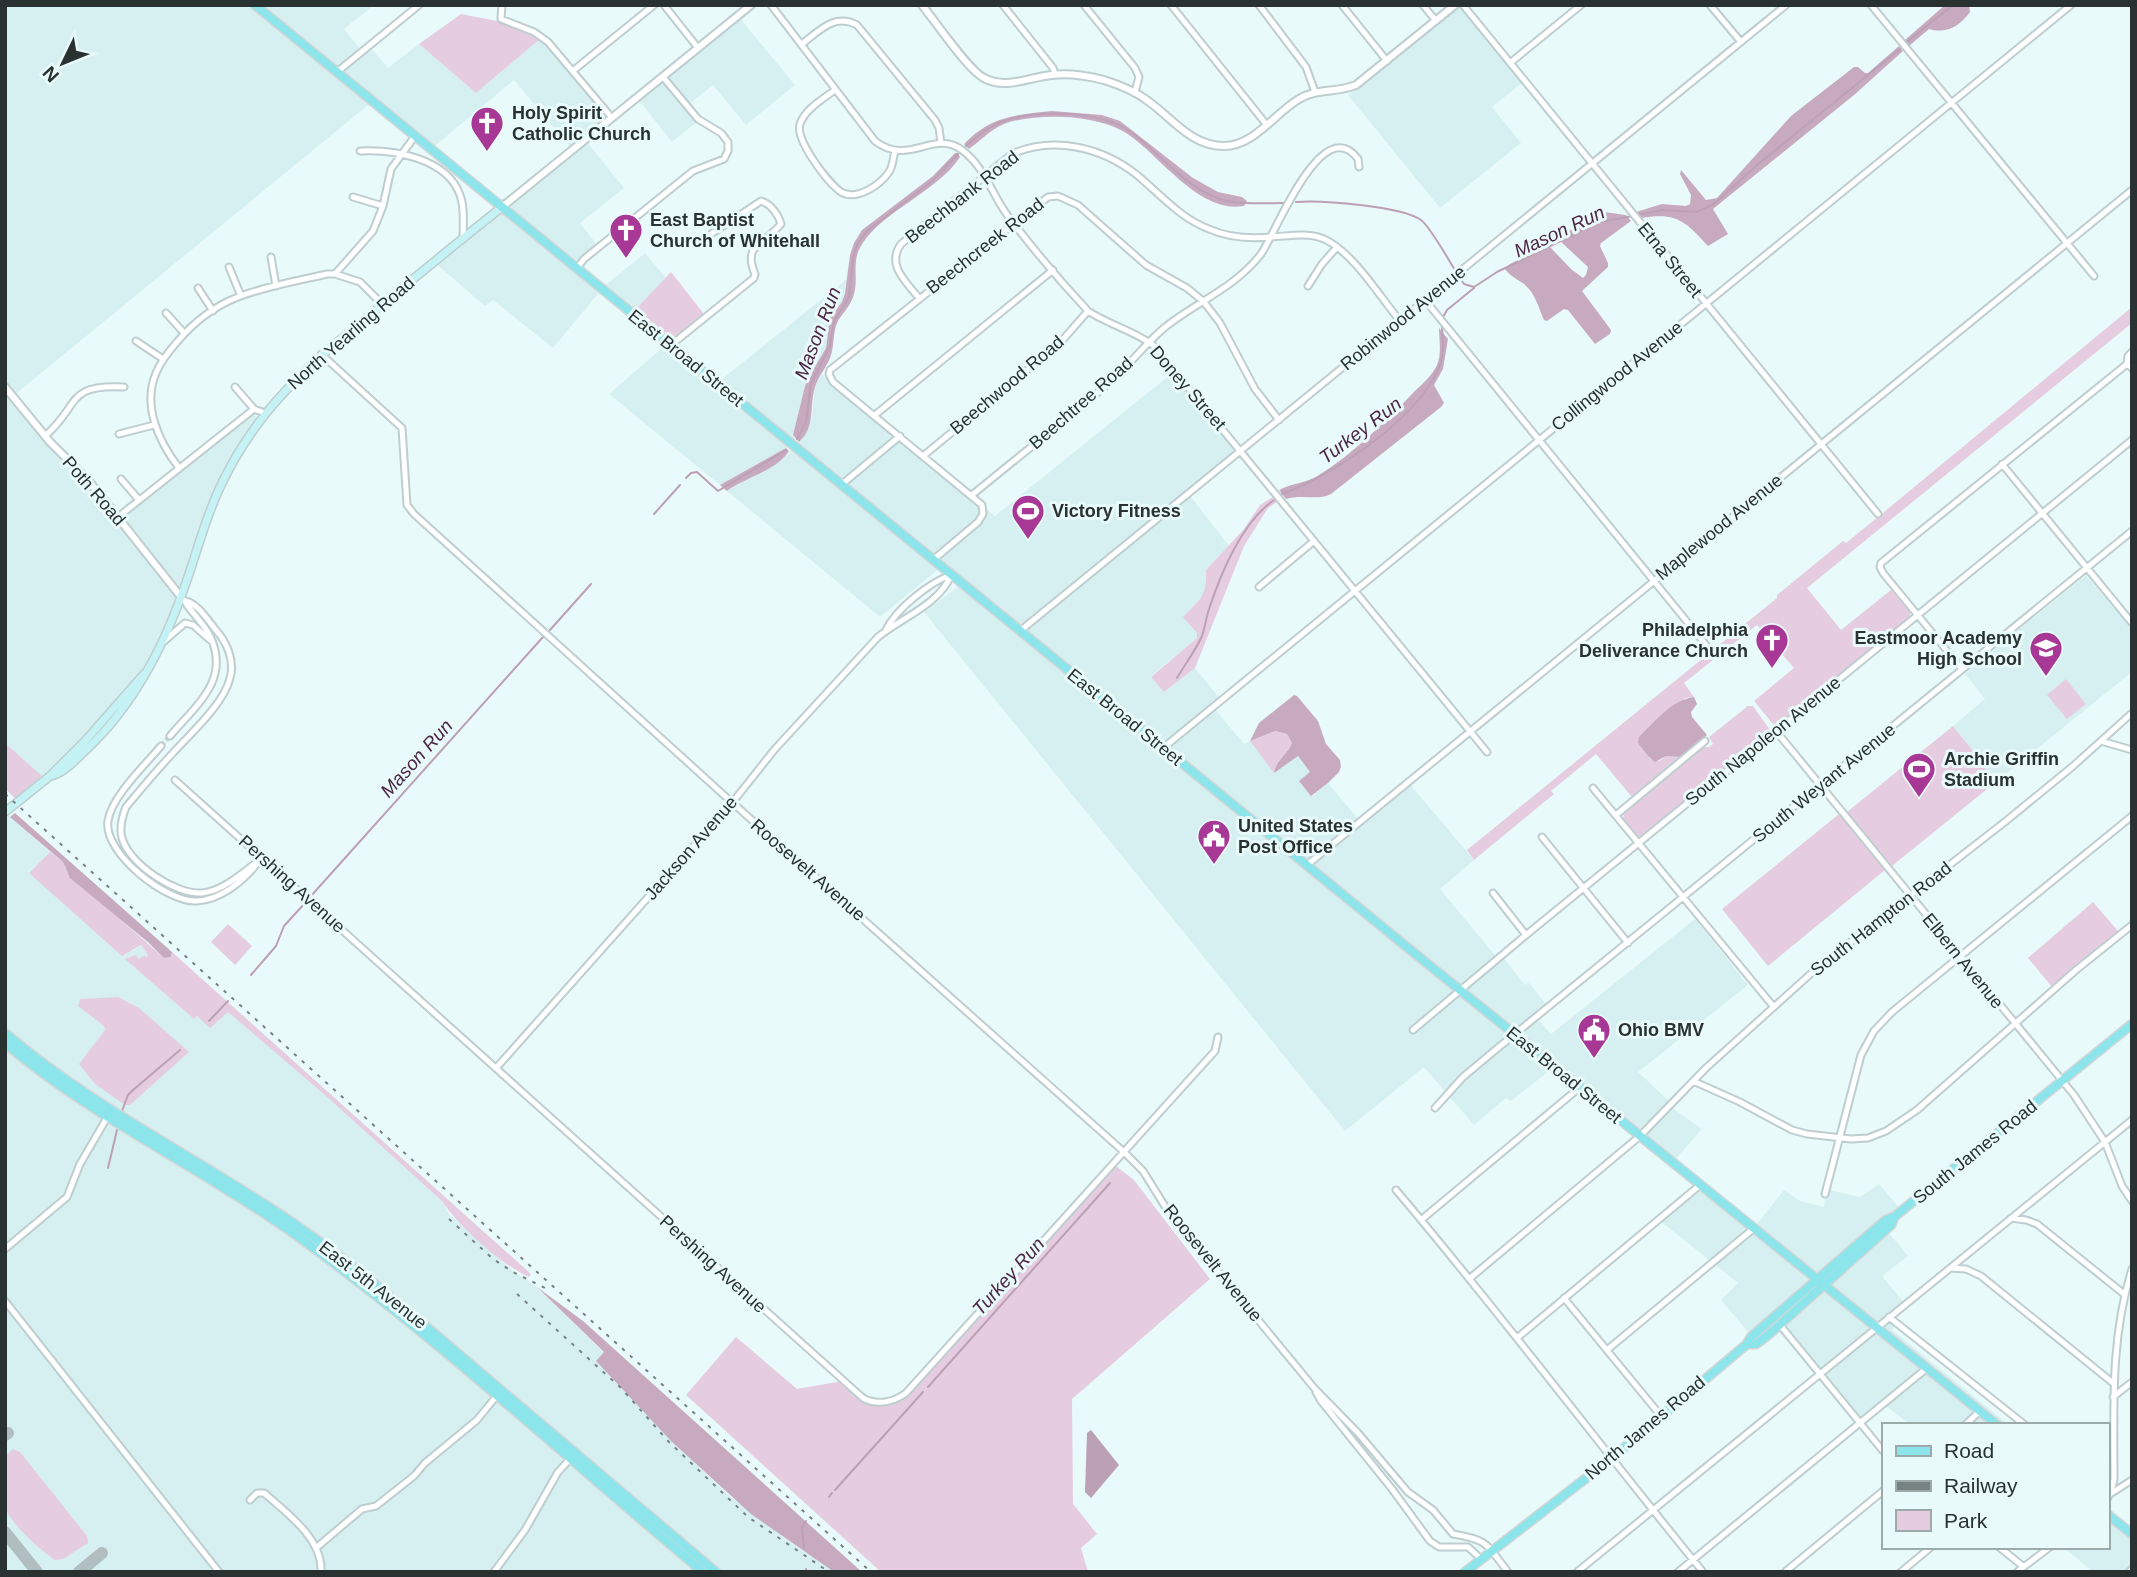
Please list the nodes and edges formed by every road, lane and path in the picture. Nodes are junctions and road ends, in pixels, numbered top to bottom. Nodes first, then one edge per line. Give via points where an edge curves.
1 (256, 5) edge
2 (419, 5) edge
3 (502, 5) edge
4 (654, 5) edge
5 (664, 5) edge
6 (751, 5) edge
7 (771, 5) edge
8 (922, 5) edge
9 (1003, 5) edge
10 (1084, 5) edge
11 (1171, 5) edge
12 (1259, 5) edge
13 (1342, 5) edge
14 (1423, 5) edge
15 (1455, 5) edge
16 (1463, 5) edge
17 (1581, 5) edge
18 (1710, 5) edge
19 (1786, 5) edge
20 (1871, 5) edge
21 (2071, 5) edge
22 (2064, 8) edge
23 (1436, 21) junction
24 (1741, 42) junction
25 (802, 44) junction
26 (698, 48) junction
27 (1387, 61) junction
28 (1510, 63) junction
29 (574, 71) junction
30 (337, 72) junction
31 (1055, 74) junction
32 (663, 77) junction
33 (835, 90) junction
34 (1135, 92) junction
35 (1315, 92) junction
36 (1952, 103) junction
37 (612, 118) junction
38 (1266, 124) junction
39 (415, 136) junction
40 (941, 143) junction
41 (360, 151) dead end
42 (895, 151) junction
43 (401, 155) junction
44 (1592, 164) junction
45 (1359, 167) dead end
46 (985, 176) junction
47 (2132, 190) edge
48 (353, 197) dead end
49 (383, 206) junction
50 (502, 207) junction
51 (1013, 222) junction
52 (1272, 237) junction
53 (463, 239) junction
54 (702, 240) dead end
55 (2066, 244) junction
56 (1338, 247) junction
57 (271, 257) dead end
58 (229, 267) dead end
59 (577, 268) junction
60 (1053, 270) junction
61 (335, 274) junction
62 (2094, 276) dead end
63 (276, 286) junction
64 (1308, 286) dead end
65 (198, 288) dead end
66 (241, 296) junction
67 (919, 298) junction
68 (1425, 300) junction
69 (1204, 302) junction
70 (382, 304) junction
71 (1706, 304) junction
72 (214, 311) junction
73 (1088, 311) junction
74 (166, 313) dead end
75 (1400, 321) junction
76 (184, 333) junction
77 (136, 341) dead end
78 (1149, 342) junction
79 (671, 345) junction
80 (321, 354) junction
81 (2130, 354) edge
82 (163, 359) junction
83 (2129, 366) edge
84 (5, 387) edge
85 (124, 387) dead end
86 (235, 387) dead end
87 (254, 409) junction
88 (265, 413) junction
89 (875, 415) junction
90 (1279, 420) junction
91 (155, 425) junction
92 (119, 434) dead end
93 (44, 436) junction
94 (900, 436) junction
95 (1539, 440) junction
96 (2132, 440) edge
97 (1821, 444) junction
98 (1241, 451) junction
99 (923, 456) junction
100 (2002, 464) junction
101 (179, 468) junction
102 (121, 479) dead end
103 (841, 485) junction
104 (972, 495) junction
105 (139, 500) junction
106 (2042, 513) junction
107 (1878, 514) dead end
108 (118, 517) junction
109 (2132, 531) edge
110 (1314, 541) junction
111 (933, 560) junction
112 (2087, 568) junction
113 (951, 575) junction
114 (1653, 581) junction
115 (1259, 587) dead end
116 (1355, 591) junction
117 (918, 596) junction
118 (183, 599) junction
119 (925, 604) junction
120 (1918, 615) junction
121 (894, 616) junction
122 (900, 623) junction
123 (2131, 623) edge
124 (886, 630) junction
125 (1020, 631) junction
126 (213, 644) junction
127 (1706, 645) dead end
128 (159, 647) junction
129 (1962, 670) junction
130 (2132, 713) edge
131 (1470, 731) junction
132 (1776, 731) junction
133 (170, 736) tunnel mouth
134 (1705, 741) dead end
135 (2101, 741) junction
136 (162, 746) tunnel mouth
137 (1163, 748) junction
138 (2132, 750) edge
139 (1487, 752) dead end
140 (175, 780) dead end
141 (1821, 785) junction
142 (1593, 788) dead end
143 (732, 803) junction
144 (5, 812) edge
145 (1616, 815) junction
146 (2132, 816) edge
147 (1542, 838) dead end
148 (1639, 842) junction
149 (262, 858) junction
150 (1307, 865) junction
151 (1582, 889) junction
152 (1493, 893) dead end
153 (1910, 895) junction
154 (1684, 897) junction
155 (2132, 925) edge
156 (1527, 935) junction
157 (1628, 943) junction
158 (1960, 956) junction
159 (1460, 991) junction
160 (1773, 1006) junction
161 (2014, 1024) junction
162 (2132, 1024) edge
163 (1413, 1030) dead end
164 (5, 1032) edge
165 (1515, 1035) junction
166 (1218, 1037) dead end
167 (5, 1043) edge
168 (497, 1067) junction
169 (1693, 1081) junction
170 (2062, 1081) junction
171 (1579, 1088) junction
172 (1435, 1108) dead end
173 (109, 1114) junction
174 (2132, 1121) edge
175 (1640, 1136) junction
176 (1838, 1138) junction
177 (2105, 1142) junction
178 (1124, 1152) junction
179 (1700, 1185) junction
180 (1396, 1190) dead end
181 (1825, 1194) dead end
182 (2129, 1194) edge
183 (2132, 1201) edge
184 (2011, 1219) junction
185 (1421, 1220) junction
186 (1753, 1228) junction
187 (5, 1249) edge
188 (1950, 1268) junction
189 (2132, 1269) edge
190 (1469, 1279) junction
191 (1820, 1283) junction
192 (2124, 1294) junction
193 (1564, 1298) junction
194 (5, 1301) edge
195 (1889, 1317) junction
196 (1780, 1325) junction
197 (1876, 1327) junction
198 (1517, 1338) junction
199 (1747, 1344) junction
200 (1607, 1350) junction
201 (1927, 1368) junction
202 (1819, 1373) junction
203 (2113, 1382) junction
204 (2132, 1382) edge
205 (1315, 1389) junction
206 (499, 1393) junction
207 (2113, 1397) junction
208 (1980, 1412) junction
209 (1661, 1416) junction
210 (1860, 1423) junction
211 (1967, 1423) edge
212 (1994, 1423) edge
213 (2022, 1423) edge
214 (1882, 1450) edge
215 (573, 1456) junction
216 (1612, 1458) junction
217 (2132, 1480) edge
218 (1882, 1492) edge
219 (2109, 1492) edge
220 (2109, 1494) edge
221 (250, 1500) dead end
222 (1652, 1510) junction
223 (2109, 1516) edge
224 (2132, 1534) edge
225 (316, 1548) junction
226 (1929, 1549) edge
227 (2002, 1549) edge
228 (2047, 1549) edge
229 (1492, 1551) junction
230 (1481, 1559) junction
231 (1693, 1560) junction
232 (2024, 1567) junction
233 (219, 1572) edge
234 (321, 1572) edge
235 (494, 1572) edge
236 (703, 1572) edge
237 (716, 1572) edge
238 (1465, 1572) edge
239 (1508, 1572) edge
240 (1577, 1572) edge
241 (1678, 1572) edge
242 (1703, 1572) edge
243 (1785, 1572) edge
244 (1900, 1572) edge
245 (2017, 1572) edge

1 - 30 main road, East Broad Street
2 - 30 street
3 - 29 street via 501,19 541,36
4 - 29 street
5 - 26 street
6 - 26 street
7 - 25 street
8 - 31 street via 985,79 1006,84
9 - 31 street
10 - 34 street via 1135,68 1139,77
11 - 38 street
12 - 35 street via 1306,67
13 - 27 street
14 - 23 street
15 - 23 street
16 - 28 street, Etna Street
17 - 28 street
18 - 24 street
19 - 24 street, Robinwood Avenue
20 - 36 street
21 - 22 street, Collingwood Avenue
22 - 36 street, Collingwood Avenue
23 - 27 street
24 - 44 street, Robinwood Avenue
25 - 33 street
25 - 40 street via 831,22 857,25 935,120
26 - 32 street
27 - 35 street via 1347,89
28 - 44 street, Etna Street
29 - 37 street
30 - 39 main road, East Broad Street
31 - 34 street via 1090,77
32 - 37 street
32 - 59 street via 698,119 724,136 727,154 721,161 693,171
33 - 42 street via 875,141
33 - 42 street via 804,116 799,131 802,144 836,187 853,194 868,189 888,174
34 - 38 street via 1204,144 1231,146
35 - 38 street
36 - 55 street
36 - 71 street, Collingwood Avenue
37 - 50 street
39 - 43 street
39 - 50 main road, East Broad Street
40 - 42 street
40 - 46 street, Doney Street via 960,149
41 - 43 street
43 - 49 street via 391,169
43 - 53 street via 426,161 456,186 462,198
44 - 68 street, Robinwood Avenue
44 - 71 street, Etna Street
45 - 52 street, Beechtree Road via 1349,150 1322,154 1305,174
46 - 51 street, Doney Street
46 - 52 street, Beechbank Road via 1012,154 1029,148 1079,148 1125,167 1197,224 1236,237
46 - 67 street, Beechbank Road via 897,250 897,270
47 - 55 street, Maplewood Avenue
48 - 49 street
49 - 61 street via 369,237
50 - 53 main road, North Yearling Road
50 - 59 main road, East Broad Street
51 - 60 street, Doney Street
51 - 67 street, Beechcreek Road
51 - 69 street, Beechcreek Road via 1043,199 1063,197 1097,220 1146,265
52 - 56 street, Beechbank Road via 1308,235
52 - 69 street, Beechtree Road via 1244,274
53 - 70 main road, North Yearling Road
54 - 79 street via 761,201 781,224 751,253 754,278
55 - 62 street
55 - 97 street, Maplewood Avenue
56 - 64 street
56 - 75 street, Beechbank Road
57 - 63 street
58 - 66 street
59 - 79 main road, East Broad Street
60 - 73 street, Doney Street
60 - 89 street
61 - 63 street
61 - 70 street via 360,282
63 - 66 street
65 - 72 street
66 - 72 street
67 - 89 street, Beechcreek Road via 829,374
68 - 75 street, Robinwood Avenue
68 - 95 street
69 - 78 street, Beechtree Road
69 - 90 street, Beechcreek Road via 1255,389
70 - 80 main road, North Yearling Road
71 - 95 street, Collingwood Avenue
71 - 97 street, Etna Street
72 - 76 street
73 - 78 street, Doney Street
73 - 99 street, Beechwood Road via 1059,344
74 - 76 street
75 - 90 street, Robinwood Avenue
76 - 82 street
77 - 82 street
78 - 98 street, Doney Street
78 - 104 street, Beechtree Road via 1107,385
79 - 103 main road, East Broad Street
80 - 88 main road, North Yearling Road
80 - 143 street, Roosevelt Avenue via 402,428 407,505 414,514
81 - 83 street
82 - 91 street via 153,382
83 - 100 street
84 - 93 street, Poth Road
85 - 93 street via 86,390
86 - 87 street
87 - 88 street
87 - 101 street
88 - 118 main road, North Yearling Road via 215,498
89 - 94 street
90 - 98 street, Robinwood Avenue
91 - 92 street
91 - 101 street
93 - 108 street, Poth Road via 85,475
94 - 99 street
94 - 103 street
95 - 114 street
95 - 116 street, Collingwood Avenue
96 - 106 street, South Napoleon Avenue
97 - 107 street, Etna Street
97 - 114 street, Maplewood Avenue
98 - 110 street, Doney Street
98 - 125 street, Robinwood Avenue
99 - 104 street
100 - 106 street
100 - 120 street via 1881,562 1880,567
101 - 105 street
102 - 105 street
103 - 111 main road, East Broad Street
104 - 111 street via 982,505 981,519
105 - 108 street
106 - 112 street
106 - 120 street, South Napoleon Avenue
108 - 118 street, Poth Road
109 - 112 street, South Weyant Avenue
110 - 115 street
110 - 116 street, Doney Street
111 - 113 main road, East Broad Street
112 - 123 street
112 - 129 street, South Weyant Avenue
113 - 117 street, Jackson Avenue
113 - 119 street, Jackson Avenue via 947,586
113 - 125 main road, East Broad Street
114 - 127 street
114 - 131 street, Maplewood Avenue
116 - 131 street, Doney Street
116 - 137 street, Collingwood Avenue
117 - 119 street
117 - 121 street, Jackson Avenue
118 - 126 street
118 - 128 main road, North Yearling Road
118 - 149 street via 192,602 227,646 230,678 224,694 126,807 121,818 122,841 165,884 187,892 215,890
119 - 122 street, Jackson Avenue
120 - 129 street
120 - 132 street, South Napoleon Avenue
121 - 122 street
121 - 124 street, Jackson Avenue
122 - 124 street, Jackson Avenue
124 - 143 street, Jackson Avenue via 775,749
125 - 137 main road, East Broad Street
126 - 128 street via 186,623
126 - 133 street via 215,679
128 - 144 main road, North Yearling Road via 142,682 100,736
129 - 141 street, South Weyant Avenue
130 - 135 street, South Hampton Road
131 - 139 street, Doney Street
131 - 150 street, Maplewood Avenue
132 - 141 street, Elbern Avenue
132 - 148 street, South Napoleon Avenue
134 - 145 street
135 - 138 street
135 - 153 street, South Hampton Road
136 - 149 street via 111,811 108,834 121,855 158,888 186,901 219,896
137 - 150 main road, East Broad Street
140 - 149 street, Pershing Avenue
141 - 153 street, Elbern Avenue
141 - 154 street, South Weyant Avenue
142 - 145 street
143 - 168 street, Jackson Avenue
143 - 178 street, Roosevelt Avenue
145 - 148 street
146 - 158 street
147 - 151 street
148 - 151 street, South Napoleon Avenue
148 - 154 street
149 - 168 street, Pershing Avenue
150 - 159 main road, East Broad Street
151 - 156 street, South Napoleon Avenue
151 - 157 street
152 - 156 street
153 - 158 street, Elbern Avenue
153 - 160 street, South Hampton Road
154 - 157 street, South Weyant Avenue
154 - 160 street
155 - 161 street
156 - 159 street, South Napoleon Avenue
157 - 165 street, South Weyant Avenue
158 - 161 street, Elbern Avenue
158 - 176 street via 1892,1012 1870,1037
159 - 163 street, South Napoleon Avenue
159 - 165 main road, East Broad Street
160 - 169 street, South Hampton Road
161 - 170 street, Elbern Avenue
161 - 176 street via 1891,1128 1868,1138
162 - 170 main road, South James Road
164 - 173 main road, East 5th Avenue
165 - 171 main road, East Broad Street
165 - 172 street, South Weyant Avenue via 1463,1077
166 - 178 street, Pershing Avenue via 1215,1051
167 - 173 main road, East 5th Avenue via 55,1083
168 - 178 street, Pershing Avenue via 869,1402 894,1400 906,1393
169 - 175 street, South Hampton Road
169 - 176 street via 1793,1130
170 - 177 street, Elbern Avenue
170 - 191 main road, South James Road via 1886,1220
171 - 175 main road, East Broad Street
171 - 185 street
173 - 187 street via 67,1196
173 - 206 main road, East 5th Avenue via 291,1231
174 - 177 street
175 - 179 main road, East Broad Street
175 - 190 street, South Hampton Road
176 - 181 street
177 - 182 street, Elbern Avenue
177 - 184 street
178 - 205 street, Roosevelt Avenue
179 - 186 main road, East Broad Street
179 - 193 street
180 - 185 street
182 - 183 street, Elbern Avenue
184 - 188 street
184 - 192 street via 2037,1224
185 - 190 street
186 - 191 main road, East Broad Street
186 - 200 street
188 - 195 street
188 - 203 street via 1981,1276
189 - 192 street
190 - 198 street
191 - 196 main road, North James Road
191 - 197 main road, East Broad Street
191 - 199 main road
192 - 203 street
193 - 198 street
193 - 200 street
194 - 233 street
195 - 197 street
195 - 213 street
196 - 199 main road, North James Road via 1756,1344
196 - 202 street
197 - 201 main road, East Broad Street
197 - 202 street
198 - 216 street
199 - 209 main road, North James Road
200 - 209 street
201 - 208 main road, East Broad Street
201 - 210 street
202 - 210 street
202 - 222 street
203 - 207 street
204 - 207 street
205 - 229 street, Roosevelt Avenue via 1408,1492 1433,1510 1453,1534 1478,1538
205 - 230 street, Roosevelt Avenue via 1430,1541 1439,1547 1468,1547
206 - 215 main road, East 5th Avenue
206 - 225 street via 477,1420 414,1476 376,1506 362,1508
207 - 219 street via 2114,1480
208 - 211 street
208 - 212 main road, East Broad Street
209 - 216 main road, North James Road
210 - 214 street
210 - 231 street
215 - 235 street
215 - 236 main road, East 5th Avenue
215 - 237 main road, East 5th Avenue
216 - 222 street
216 - 229 main road, North James Road
217 - 220 street
218 - 243 street
221 - 225 street via 264,1493
222 - 231 street
222 - 240 street
223 - 224 main road
225 - 234 street
226 - 244 street
227 - 232 street
228 - 232 street
229 - 230 main road, North James Road
229 - 239 street
230 - 238 main road, North James Road
231 - 241 street
231 - 242 street
232 - 245 street

